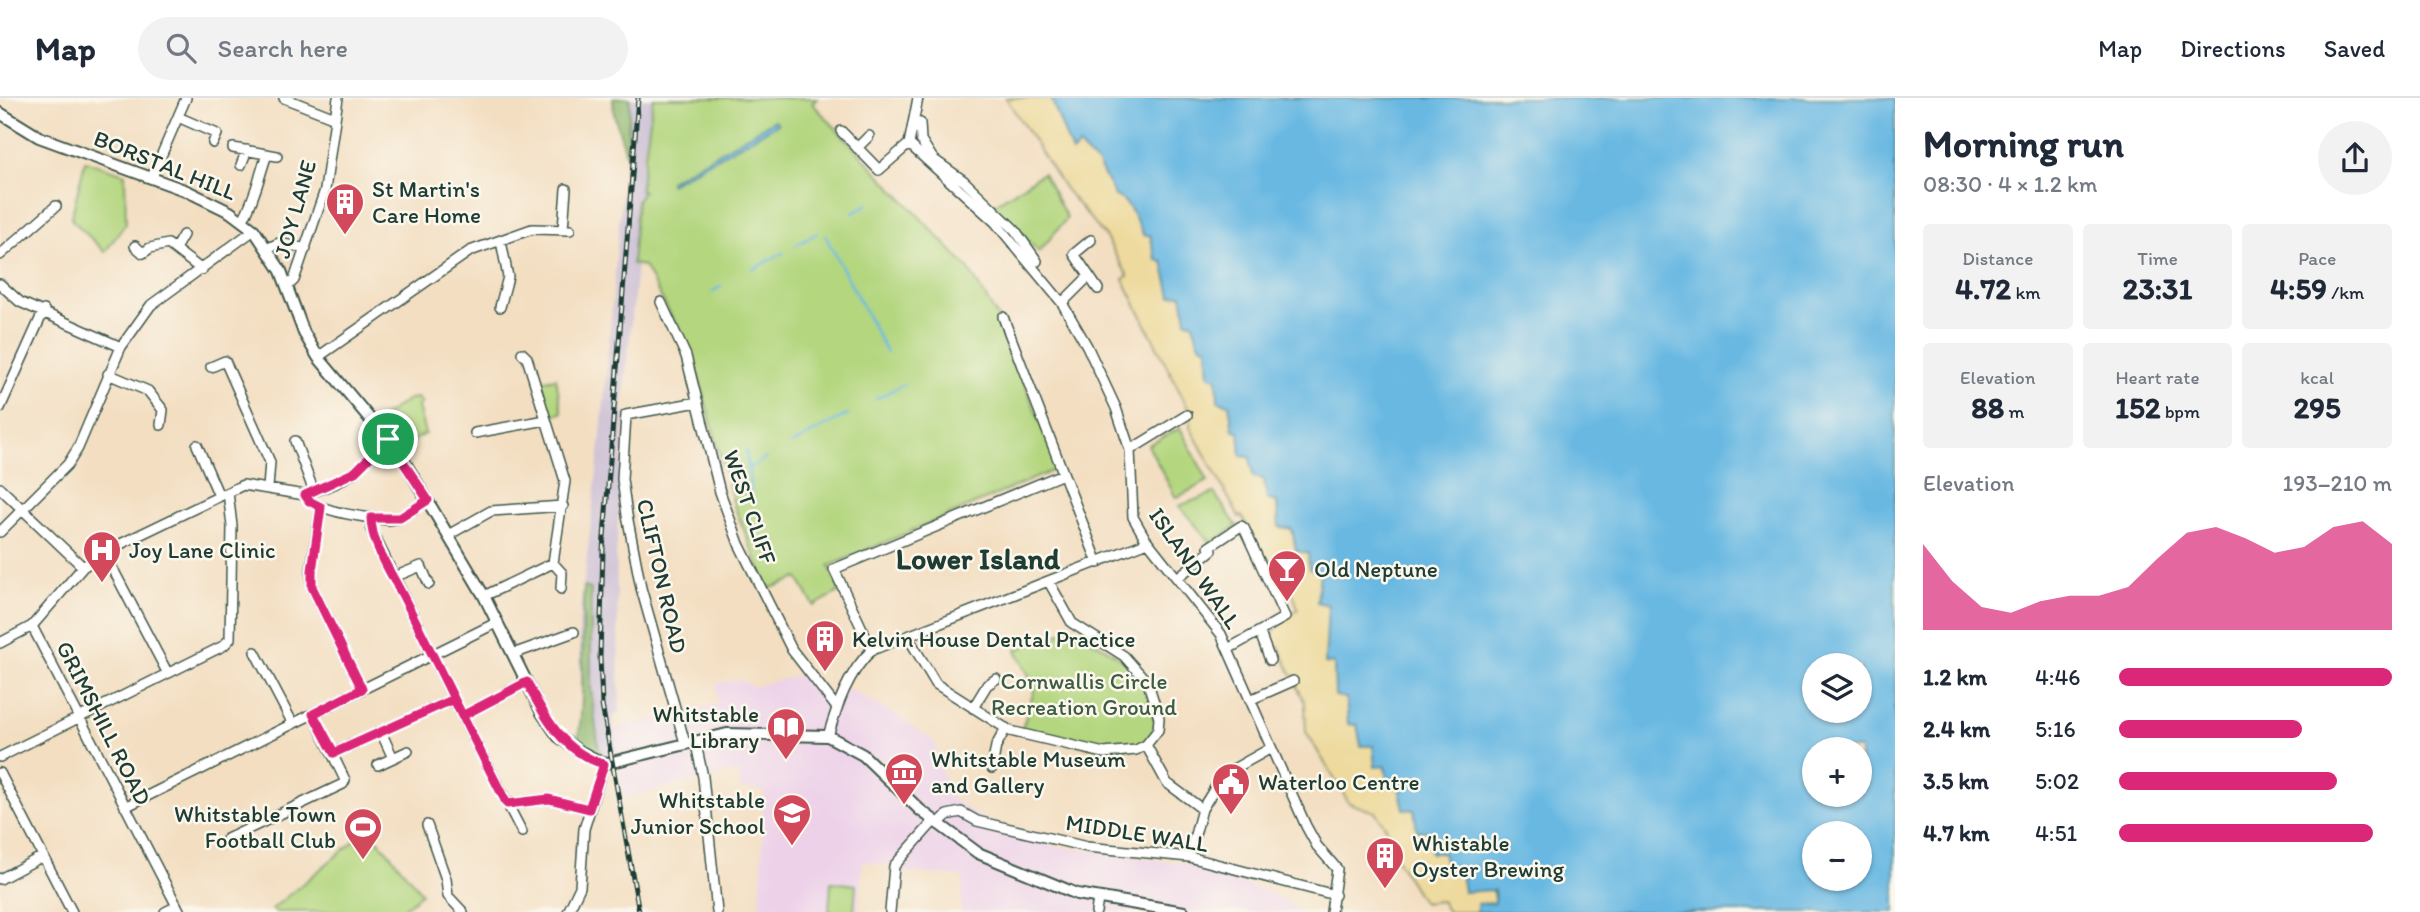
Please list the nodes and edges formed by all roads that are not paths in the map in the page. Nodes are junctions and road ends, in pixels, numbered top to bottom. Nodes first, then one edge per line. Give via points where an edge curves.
1 (186, 98) edge
2 (284, 98) edge
3 (338, 98) edge
4 (918, 98) edge
5 (0, 113) edge
6 (178, 117) junction
7 (335, 118) junction
8 (914, 122) junction
9 (841, 131) dead end
10 (869, 136) dead end
11 (213, 143) dead end
12 (909, 144) junction
13 (233, 148) dead end
14 (857, 148) junction
15 (247, 150) junction
16 (241, 165) dead end
17 (152, 177) junction
18 (567, 189) dead end
19 (56, 206) dead end
20 (243, 220) junction
21 (254, 230) junction
22 (183, 235) dead end
23 (1091, 240) dead end
24 (501, 241) junction
25 (135, 246) dead end
26 (176, 247) junction
27 (268, 248) junction
28 (306, 249) junction
29 (0, 255) edge
30 (1037, 261) dead end
31 (202, 270) junction
32 (1089, 276) junction
33 (0, 284) edge
34 (287, 287) junction
35 (1098, 289) dead end
36 (661, 302) dead end
37 (1062, 303) junction
38 (500, 307) dead end
39 (44, 310) junction
40 (1003, 317) dead end
41 (121, 347) junction
42 (522, 353) dead end
43 (318, 357) junction
44 (211, 367) dead end
45 (108, 374) junction
46 (698, 402) junction
47 (0, 408) edge
48 (1187, 415) dead end
49 (547, 420) junction
50 (161, 425) dead end
51 (475, 433) dead end
52 (388, 439) junction
53 (295, 441) dead end
54 (197, 445) dead end
55 (1130, 450) junction
56 (1063, 474) junction
57 (0, 488) edge
58 (268, 488) junction
59 (310, 493) junction
60 (223, 494) junction
61 (428, 500) junction
62 (563, 506) junction
63 (321, 507) junction
64 (24, 509) junction
65 (371, 518) junction
66 (0, 532) edge
67 (450, 534) junction
68 (1148, 542) junction
69 (104, 552) junction
70 (553, 563) junction
71 (1098, 563) junction
72 (83, 567) junction
73 (394, 577) junction
74 (1177, 578) junction
75 (1049, 582) junction
76 (429, 584) dead end
77 (561, 589) dead end
78 (484, 596) junction
79 (498, 622) junction
80 (32, 626) junction
81 (574, 632) dead end
82 (1260, 633) junction
83 (908, 637) junction
84 (0, 643) edge
85 (1228, 649) junction
86 (872, 650) junction
87 (255, 652) dead end
88 (432, 654) junction
89 (513, 654) junction
90 (1270, 660) dead end
91 (167, 672) junction
92 (996, 679) dead end
93 (1293, 681) dead end
94 (527, 682) junction
95 (362, 689) junction
96 (454, 699) junction
97 (1252, 699) junction
98 (836, 708) junction
99 (973, 708) junction
100 (313, 714) junction
101 (462, 716) junction
102 (79, 717) junction
103 (293, 724) junction
104 (1006, 728) junction
105 (381, 732) junction
106 (828, 736) junction
107 (691, 743) junction
108 (1146, 745) junction
109 (1271, 748) junction
110 (408, 751) dead end
111 (334, 753) junction
112 (0, 757) edge
113 (393, 758) junction
114 (604, 764) junction
115 (377, 765) dead end
116 (992, 768) dead end
117 (0, 773) edge
118 (507, 804) junction
119 (125, 807) junction
120 (589, 809) junction
121 (1202, 809) junction
122 (936, 823) junction
123 (427, 825) dead end
124 (522, 832) dead end
125 (227, 839) dead end
126 (43, 856) junction
127 (1189, 857) junction
128 (0, 879) edge
129 (1335, 895) junction
130 (1098, 899) junction
131 (179, 909) edge
132 (72, 912) edge
133 (165, 912) edge
134 (463, 912) edge
135 (568, 912) edge
136 (717, 912) edge
137 (890, 912) edge
138 (1096, 912) edge
139 (1184, 912) edge
140 (1331, 912) edge

1 - 6 street
2 - 7 street
3 - 7 street, JOY LANE
4 - 8 street
5 - 17 main road, BORSTAL HILL via 39,137
6 - 11 street via 217,134
6 - 17 street
7 - 28 street, JOY LANE via 325,190
8 - 12 street
8 - 30 street via 920,123 921,140 933,159 964,181 1015,230
9 - 14 street
10 - 14 street
12 - 14 street via 879,170
12 - 37 street, ISLAND WALL via 995,222
13 - 15 street
15 - 16 street
15 - 20 street via 272,155
17 - 20 main road, BORSTAL HILL
18 - 24 street via 566,230 532,229
19 - 29 street
20 - 21 main road, BORSTAL HILL
21 - 27 main road, BORSTAL HILL
21 - 31 street
22 - 26 street
23 - 32 street via 1074,254
24 - 38 street via 508,277
24 - 43 street via 470,251
25 - 26 street via 143,253 160,245
26 - 31 street
27 - 28 street via 279,243
27 - 34 main road, BORSTAL HILL
28 - 34 street, JOY LANE
31 - 41 street via 150,304
32 - 35 street
32 - 37 street
33 - 39 street via 20,302
34 - 43 main road, BORSTAL HILL
36 - 46 street, WEST CLIFF via 684,349
37 - 55 street, ISLAND WALL via 1099,367
39 - 41 street
39 - 47 street
40 - 56 street
41 - 45 street
42 - 49 street
43 - 52 main road, BORSTAL HILL
44 - 58 street via 225,361 270,462
45 - 50 street via 152,394 163,410
45 - 64 street via 78,448
46 - 98 street, WEST CLIFF via 720,492 753,576 792,650
46 - 107 street, CLIFTON ROAD via 626,415 622,479 641,588
48 - 55 street
49 - 51 street
49 - 62 street via 565,481
52 - 59 street via 355,472
52 - 61 main road, BORSTAL HILL
53 - 59 street
54 - 60 street
55 - 68 street, ISLAND WALL via 1131,507
56 - 71 street
56 - 86 street via 834,569
57 - 64 street
58 - 59 street
58 - 60 street via 243,485
59 - 63 street via 309,501
60 - 69 street
60 - 91 street via 232,526 230,639
61 - 65 street via 400,518
61 - 67 main road, BORSTAL HILL
62 - 67 street via 491,511
62 - 70 street
63 - 65 street
63 - 95 street via 312,587
64 - 66 street
64 - 72 street
65 - 73 street via 371,529
67 - 78 main road, BORSTAL HILL
68 - 71 street
68 - 74 street, ISLAND WALL
69 - 72 street
69 - 91 street
70 - 77 street via 562,573
70 - 78 street
71 - 75 street
72 - 80 street
73 - 76 street via 421,566
73 - 88 street
74 - 82 street via 1212,550 1209,547 1241,526 1285,617
74 - 85 street, ISLAND WALL via 1219,629
75 - 83 street
75 - 108 street via 1072,624 1124,656 1148,683 1159,718 1158,730
78 - 79 main road, BORSTAL HILL
79 - 88 street
79 - 89 main road, BORSTAL HILL
80 - 84 street
80 - 102 street, GRIMSHILL ROAD
81 - 89 street
82 - 85 street
82 - 90 street
83 - 86 street
83 - 99 street via 936,684
85 - 97 street, ISLAND WALL
86 - 98 street
87 - 103 street
88 - 95 street
88 - 96 street
89 - 94 main road, BORSTAL HILL
91 - 102 street
92 - 99 street
93 - 97 street
94 - 101 street
94 - 114 main road, BORSTAL HILL via 558,736
95 - 100 street
96 - 101 street
96 - 105 street
97 - 109 street, ISLAND WALL
98 - 106 street
99 - 104 street
100 - 103 street
100 - 111 street
101 - 118 street
102 - 112 street
102 - 119 street, GRIMSHILL ROAD
103 - 119 street
104 - 108 street via 1104,753
104 - 116 street
105 - 111 street
105 - 113 street
106 - 107 main road via 745,733
106 - 122 main road via 863,755
107 - 114 main road
107 - 136 street, CLIFTON ROAD via 704,776
108 - 121 street via 1167,783
109 - 121 street via 1223,775
109 - 129 street, ISLAND WALL via 1314,840 1335,863
110 - 113 street
111 - 125 street via 343,784
113 - 115 street
114 - 120 street
117 - 126 street
118 - 120 street via 549,799
118 - 124 street
119 - 131 street, GRIMSHILL ROAD
120 - 135 street via 580,887
121 - 127 street
122 - 127 street, MIDDLE WALL via 961,812 977,821 1087,847
122 - 130 main road via 978,853
122 - 137 street via 894,866
123 - 134 street via 448,897
126 - 128 street
126 - 132 street
127 - 129 street, MIDDLE WALL
129 - 140 street, ISLAND WALL
130 - 138 street
130 - 139 main road
131 - 133 street

